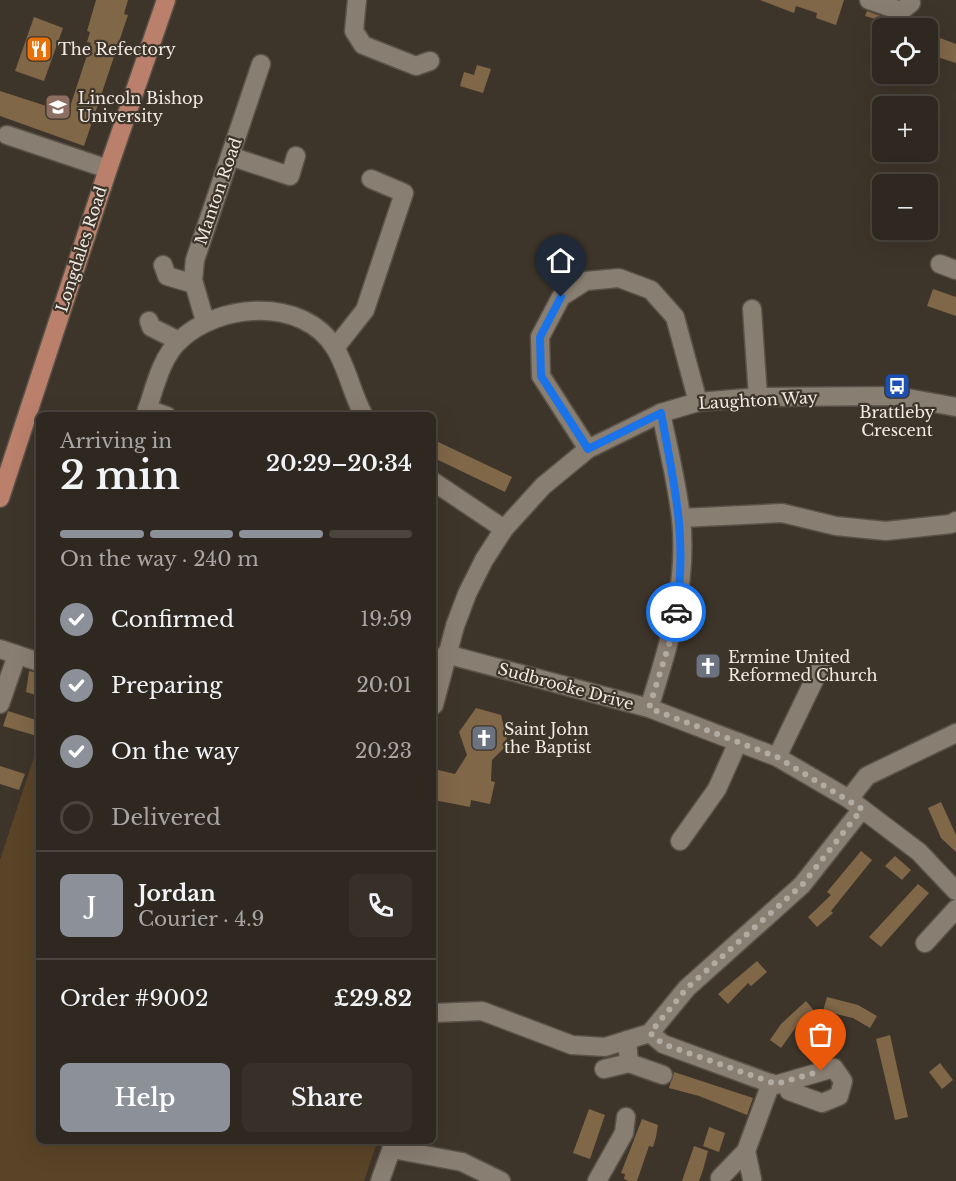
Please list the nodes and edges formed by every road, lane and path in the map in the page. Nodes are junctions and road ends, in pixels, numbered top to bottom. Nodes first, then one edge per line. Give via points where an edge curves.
1 (166, 0) edge
2 (357, 0) edge
3 (869, 0) edge
4 (884, 0) edge
5 (909, 1) edge
6 (430, 61) dead end
7 (261, 64) dead end
8 (7, 135) dead end
9 (230, 156) junction
10 (296, 156) dead end
11 (108, 169) junction
12 (371, 179) dead end
13 (163, 265) dead end
14 (194, 284) junction
15 (752, 309) dead end
16 (149, 321) dead end
17 (205, 321) junction
18 (179, 340) junction
19 (335, 348) junction
20 (759, 397) junction
21 (698, 402) junction
22 (956, 407) edge
23 (146, 412) edge
24 (362, 412) edge
25 (661, 413) junction
26 (588, 449) junction
27 (436, 483) edge
28 (0, 498) edge
29 (681, 518) junction
30 (956, 521) edge
31 (504, 529) junction
32 (8, 652) edge
33 (446, 654) junction
34 (36, 661) edge
35 (821, 666) dead end
36 (436, 696) edge
37 (0, 704) edge
38 (649, 708) junction
39 (956, 733) edge
40 (738, 742) junction
41 (777, 757) junction
42 (855, 804) junction
43 (680, 841) dead end
44 (956, 891) edge
45 (956, 909) edge
46 (925, 943) dead end
47 (436, 1013) edge
48 (650, 1033) junction
49 (627, 1040) junction
50 (629, 1063) junction
51 (604, 1069) dead end
52 (663, 1075) dead end
53 (626, 1117) dead end
54 (393, 1145) edge
55 (746, 1151) junction
56 (720, 1178) dead end
57 (752, 1179) dead end
58 (380, 1181) edge
59 (501, 1181) edge
60 (597, 1181) edge

1 - 11 main road, Longdales Road
2 - 6 street via 354,31 363,45 416,66
3 - 5 street via 901,11
4 - 5 street via 902,6
7 - 9 street, Manton Road
8 - 11 street
9 - 10 street via 290,176
9 - 14 street, Manton Road via 195,260
11 - 28 main road, Longdales Road
12 - 19 street via 404,193 365,309
13 - 14 street via 167,276
14 - 17 street, Manton Road
15 - 20 street
16 - 18 street via 151,327
17 - 18 street
17 - 19 street via 242,310 282,314 311,325
18 - 23 street via 165,360
19 - 24 street
20 - 21 street, Laughton Way
20 - 22 street, Laughton Way via 896,396
21 - 25 street, Laughton Way
21 - 26 street via 675,317 651,290 619,278 586,281 561,297 540,337 541,376
25 - 26 street, Laughton Way
25 - 29 street
26 - 31 street, Laughton Way via 543,486
27 - 31 street
29 - 30 street via 782,513 836,526 886,531
29 - 38 street via 680,587 671,638
31 - 33 street, Laughton Way via 466,594
32 - 34 street
32 - 37 street
33 - 36 street, Laughton Way
33 - 38 street, Sudbrooke Drive
35 - 41 street
38 - 40 street, Sudbrooke Drive
39 - 42 street via 867,776
40 - 41 street, Sudbrooke Drive
40 - 43 street via 717,789
41 - 42 street, Sudbrooke Drive
42 - 44 street, Sudbrooke Drive via 919,852
42 - 48 street via 802,885 687,988
45 - 46 street
47 - 49 street via 482,1011 572,1046 605,1047
48 - 49 street
48 - 55 street via 663,1044 778,1082
49 - 50 street
50 - 51 street
50 - 52 street
53 - 60 street via 624,1133
54 - 58 street
54 - 59 street via 462,1162
55 - 56 street
55 - 57 street

